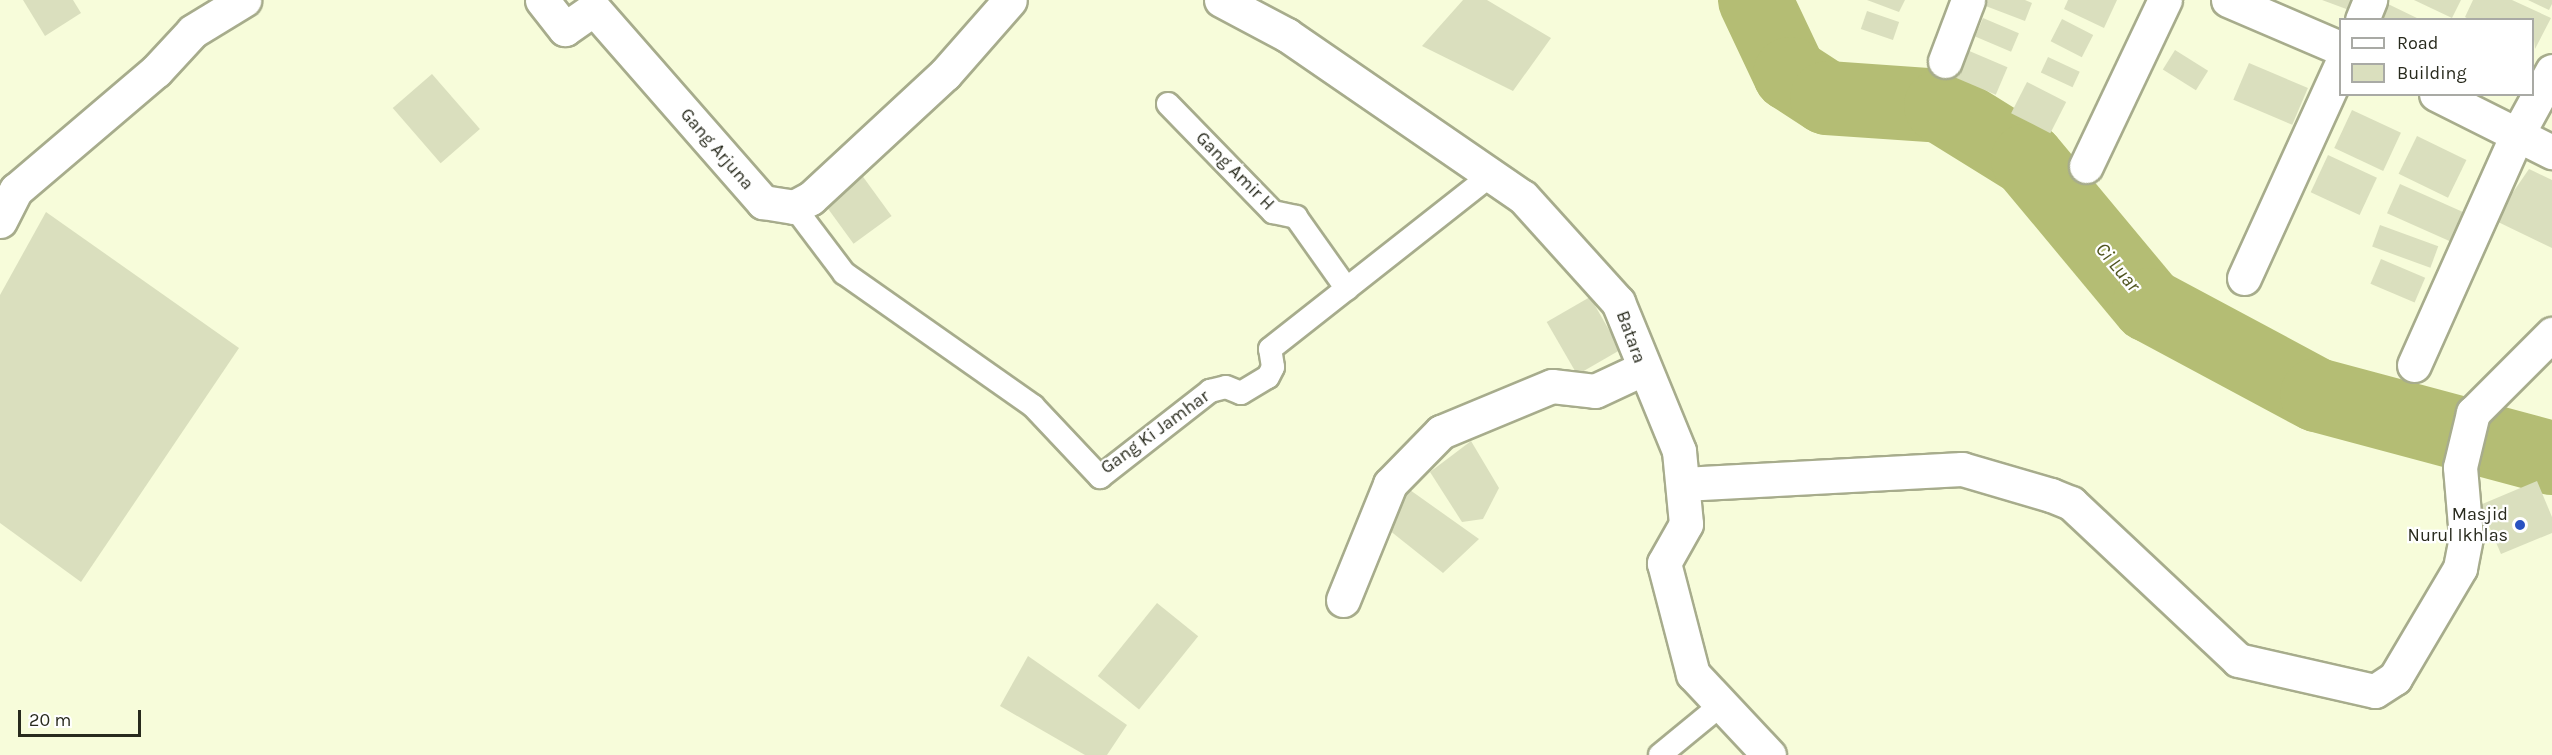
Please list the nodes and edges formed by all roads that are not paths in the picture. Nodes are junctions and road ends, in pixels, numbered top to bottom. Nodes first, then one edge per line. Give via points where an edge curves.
1 (244, 0) edge
2 (542, 0) edge
3 (1010, 0) edge
4 (1221, 0) edge
5 (1968, 0) edge
6 (2165, 0) edge
7 (2228, 0) edge
8 (2370, 0) edge
9 (2363, 18) edge
10 (2339, 48) edge
11 (1945, 61) dead end
12 (2339, 69) edge
13 (2552, 71) edge
14 (2440, 96) edge
15 (1168, 104) dead end
16 (2517, 135) junction
17 (2552, 152) edge
18 (2086, 166) dead end
19 (1491, 175) junction
20 (794, 207) junction
21 (0, 221) edge
22 (2244, 278) dead end
23 (1347, 289) junction
24 (2552, 334) edge
25 (2414, 365) dead end
26 (1642, 369) junction
27 (1683, 484) junction
28 (1343, 600) dead end
29 (1722, 704) junction
30 (1660, 755) edge
31 (1769, 755) edge

1 - 21 street via 193,31 156,71 16,190
2 - 20 street, Gang Arjuna via 565,29 594,9 763,202
3 - 20 street via 945,74 811,198
4 - 19 street, Batara via 1287,35
5 - 11 street
6 - 18 street
7 - 10 street
8 - 9 street
12 - 22 street
13 - 16 street
14 - 16 street
15 - 23 lane, Gang Amir H via 1273,212 1296,217
16 - 17 street
16 - 25 street
19 - 23 lane, Gang Ki Jamhar
19 - 26 street, Batara via 1523,197 1618,302
20 - 23 lane, Gang Ki Jamhar via 844,273 1032,406 1100,477 1210,391 1226,387 1241,393 1268,377 1274,367 1270,349
24 - 27 street via 2473,413 2460,467 2466,537 2460,568 2395,678 2376,691 2238,660 2071,504 2051,495 1962,469
26 - 27 street, Batara via 1679,451
26 - 28 street via 1595,391 1552,386 1441,432 1390,484
27 - 29 street, Batara via 1686,524 1664,562 1693,674
29 - 30 lane
29 - 31 street, Batara

